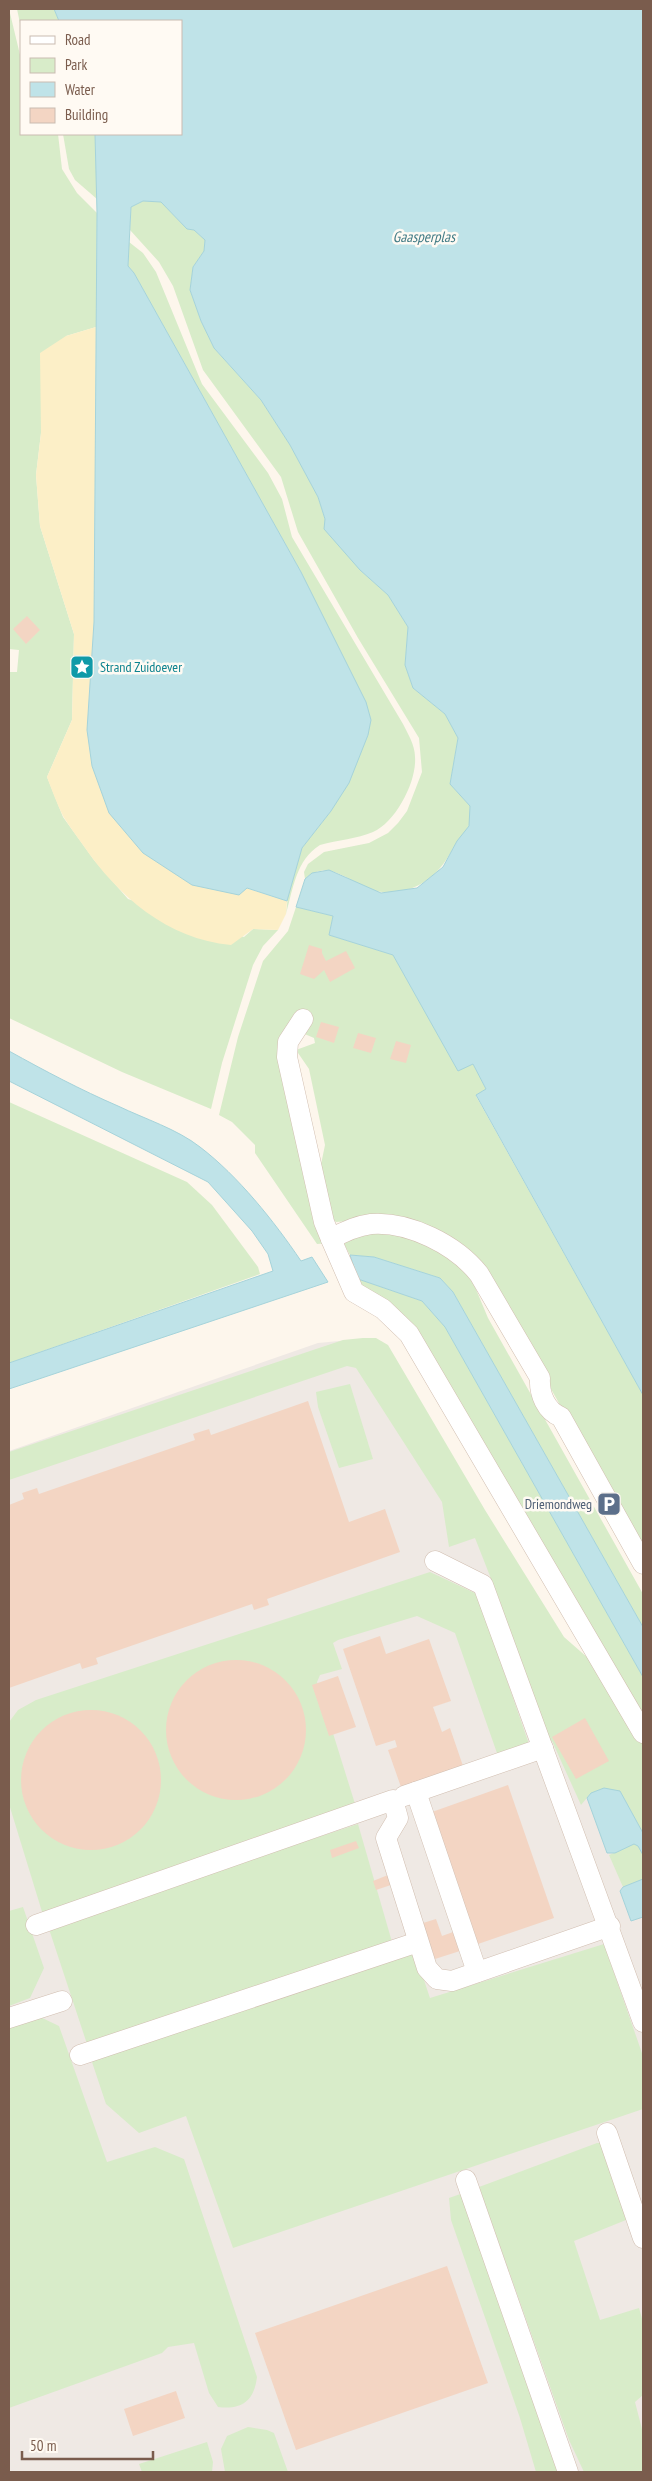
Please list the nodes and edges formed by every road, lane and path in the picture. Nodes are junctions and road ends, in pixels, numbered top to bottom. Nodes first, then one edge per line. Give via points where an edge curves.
1 (303, 1019) dead end
2 (331, 1239) junction
3 (435, 1561) dead end
4 (643, 1564) edge
5 (643, 1733) edge
6 (543, 1748) junction
7 (416, 1792) junction
8 (393, 1800) junction
9 (36, 1925) dead end
10 (610, 1926) junction
11 (418, 1942) junction
12 (477, 1972) junction
13 (62, 2000) dead end
14 (9, 2018) edge
15 (643, 2022) edge
16 (80, 2055) dead end
17 (607, 2132) dead end
18 (466, 2180) dead end
19 (643, 2238) edge
20 (568, 2472) edge

1 - 2 street via 288,1042 288,1058 324,1222
2 - 4 street via 347,1230 371,1224 396,1227 434,1238 451,1246 469,1261 540,1378 539,1390 551,1413 561,1417
2 - 5 street via 354,1292 383,1309 409,1334
3 - 6 street via 483,1585
6 - 7 street
6 - 10 street
7 - 8 street
7 - 12 street
8 - 9 street
8 - 11 street via 398,1818 386,1838
10 - 12 street
10 - 15 street
11 - 12 street via 427,1968 437,1979 452,1981
11 - 16 street
13 - 14 street
17 - 19 street
18 - 20 street

